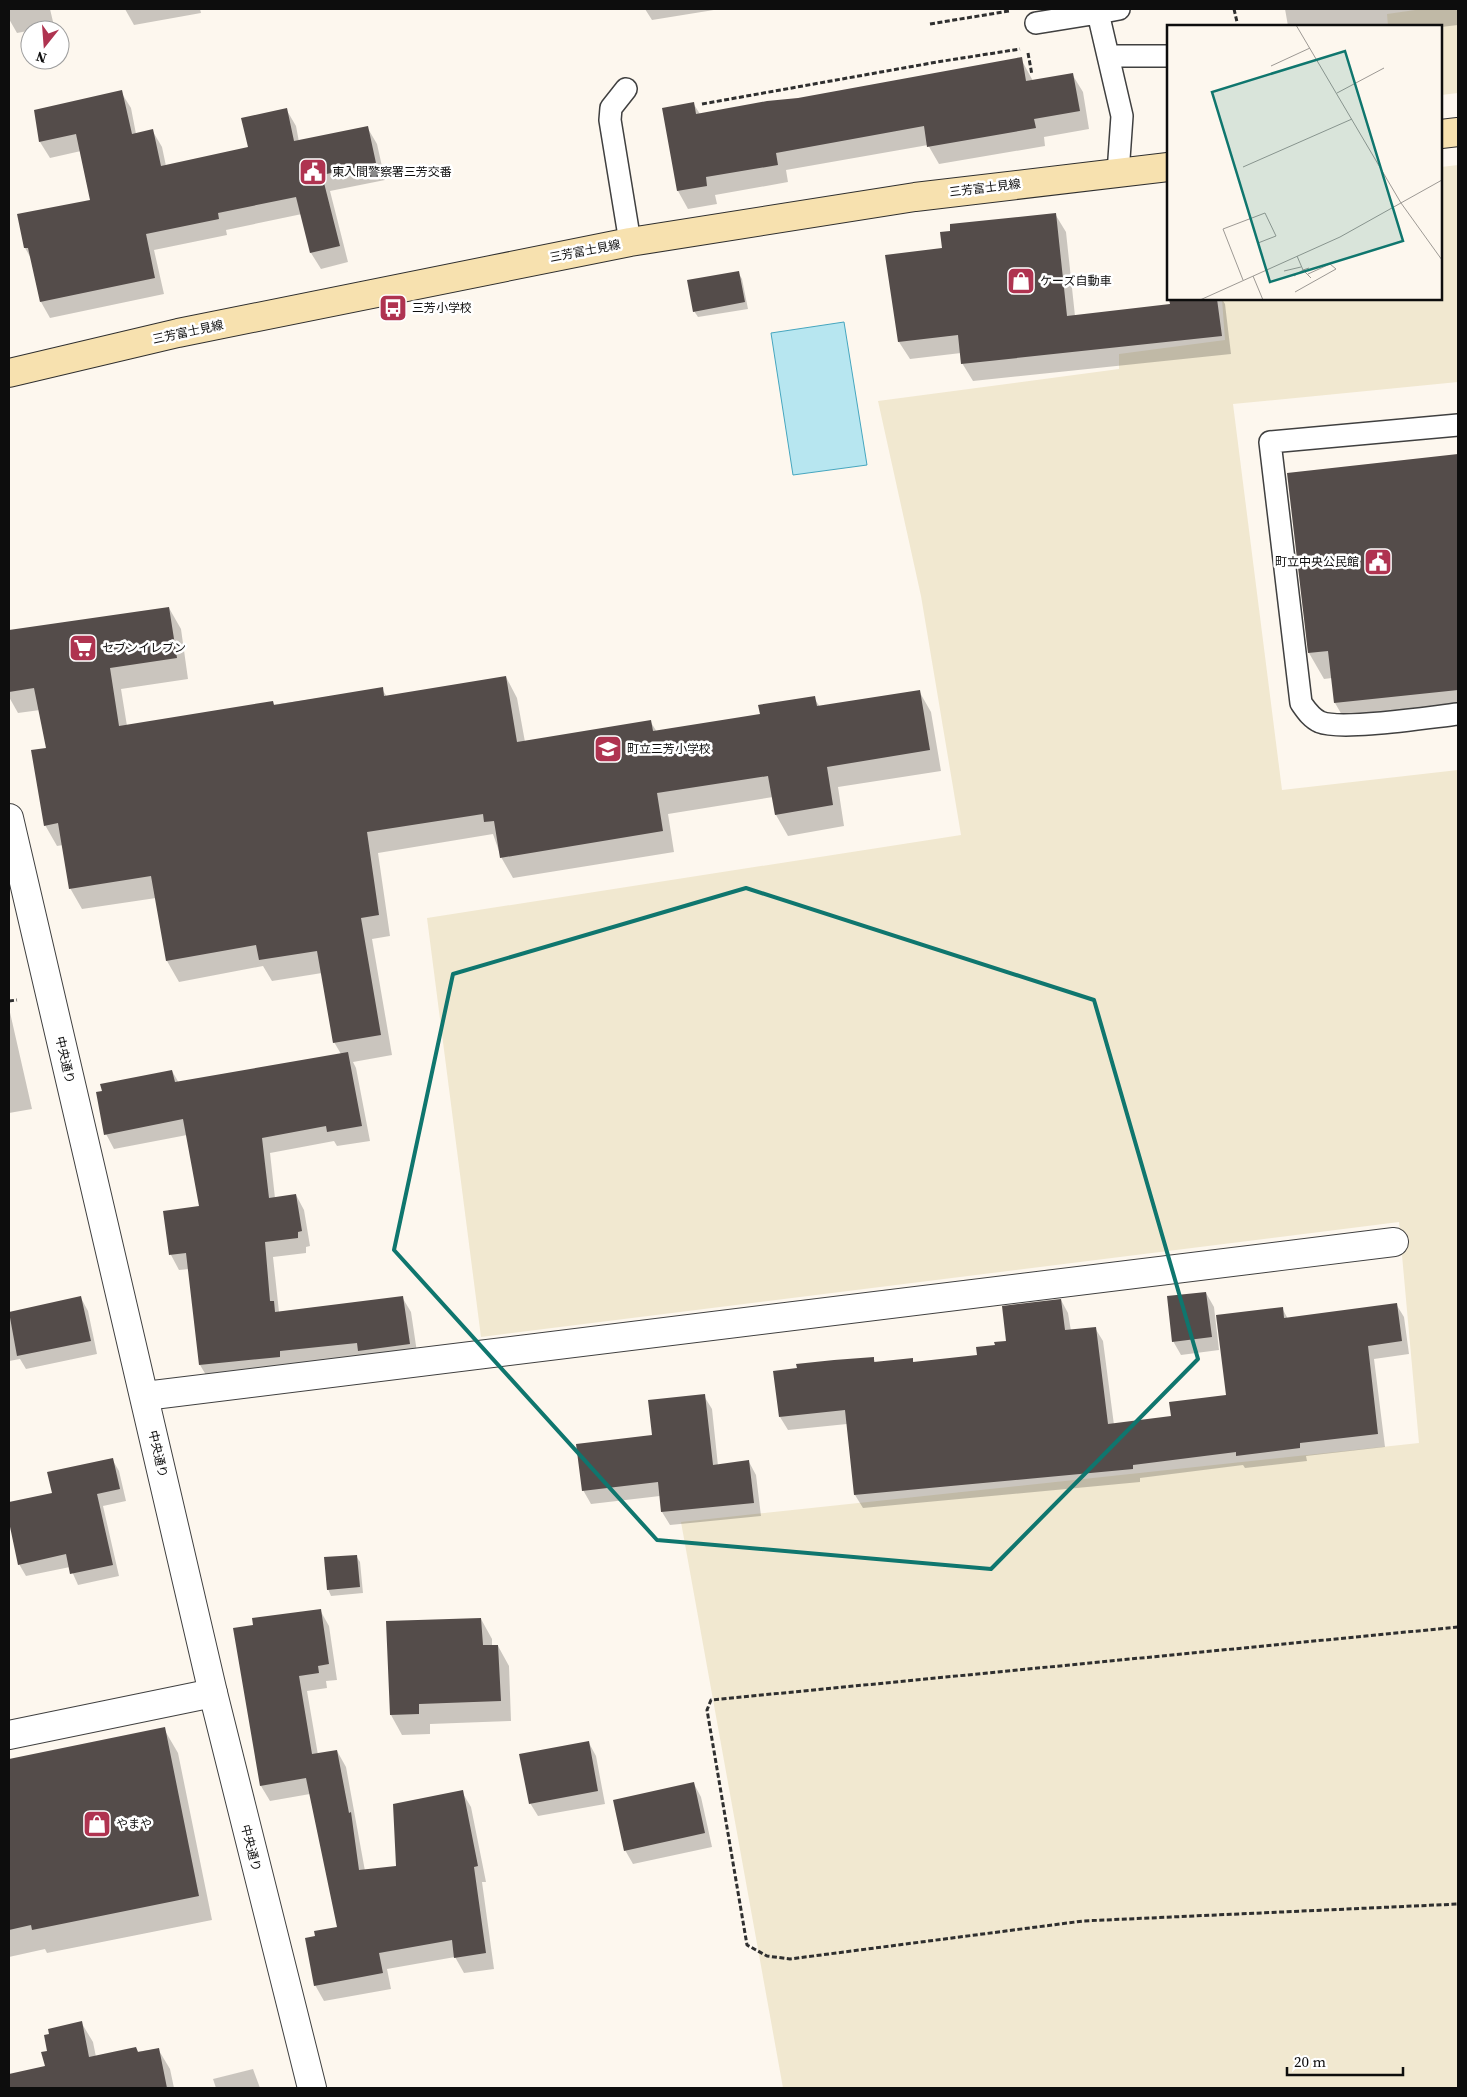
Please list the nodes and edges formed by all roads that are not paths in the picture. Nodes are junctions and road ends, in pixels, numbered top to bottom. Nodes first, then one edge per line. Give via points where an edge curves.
1 (1119, 9) edge
2 (1095, 11) edge
3 (1036, 23) dead end
4 (1108, 56) junction
5 (1167, 56) edge
6 (626, 89) dead end
7 (1458, 132) edge
8 (1442, 134) edge
9 (1167, 167) edge
10 (1118, 173) junction
11 (630, 242) junction
12 (9, 373) edge
13 (1458, 425) edge
14 (1458, 714) edge
15 (9, 818) edge
16 (1394, 1242) dead end
17 (144, 1396) junction
18 (213, 1694) junction
19 (9, 1735) edge
20 (312, 2088) edge

1 - 2 lane
2 - 3 lane
2 - 4 lane
4 - 5 lane
4 - 10 lane via 1122,116
6 - 11 lane via 611,108 610,120
7 - 8 main road
9 - 10 main road, 三芳富士見線
10 - 11 main road, 三芳富士見線 via 915,197
11 - 12 main road, 三芳富士見線 via 178,333
13 - 14 lane via 1270,442 1301,703 1320,722 1346,724
15 - 17 street, 中央通り
16 - 17 street
17 - 18 street, 中央通り
18 - 19 street
18 - 20 street, 中央通り

